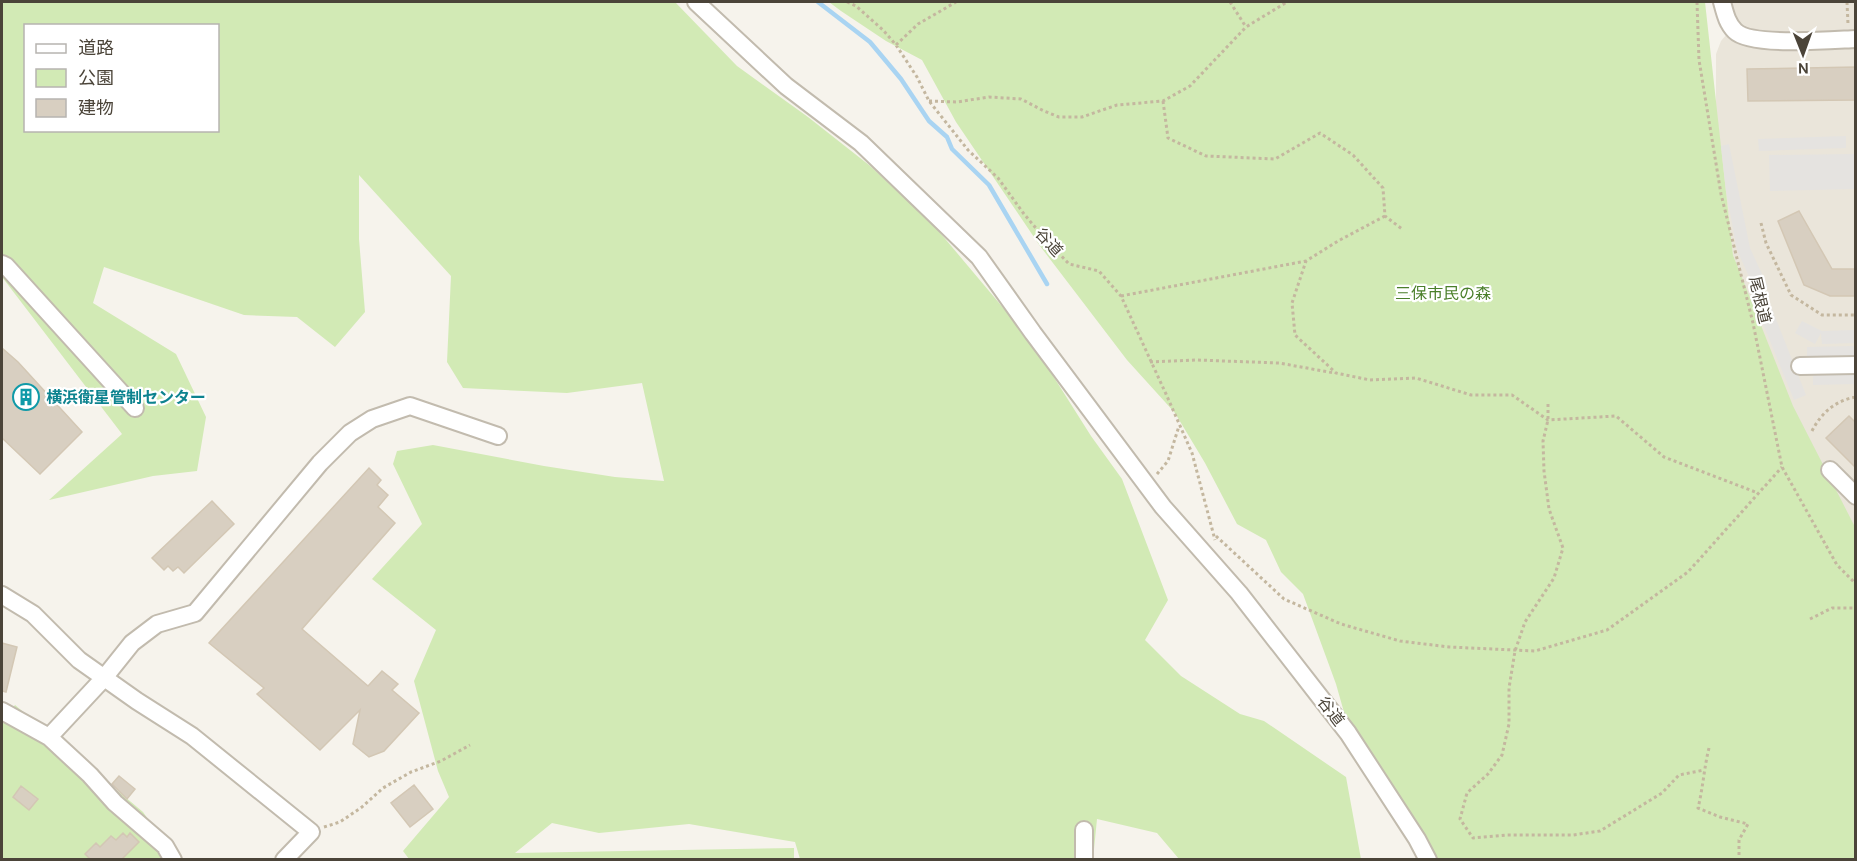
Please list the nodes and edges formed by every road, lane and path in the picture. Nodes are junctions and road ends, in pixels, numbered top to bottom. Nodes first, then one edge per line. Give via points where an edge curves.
1 (696, 2) edge
2 (847, 2) edge
3 (956, 2) edge
4 (1230, 2) edge
5 (1287, 2) edge
6 (1697, 2) edge
7 (1722, 2) edge
8 (1847, 2) edge
9 (1246, 27) junction
10 (1852, 39) edge
11 (896, 45) junction
12 (929, 101) junction
13 (1162, 101) junction
14 (1386, 216) junction
15 (1761, 223) dead end
16 (1401, 229) dead end
17 (1306, 261) junction
18 (2, 264) edge
19 (1121, 296) junction
20 (1856, 315) edge
21 (1150, 362) junction
22 (1856, 365) edge
23 (1800, 366) dead end
24 (1335, 373) junction
25 (1856, 397) edge
26 (1548, 404) dead end
27 (135, 408) dead end
28 (1548, 420) junction
29 (1179, 424) junction
30 (1812, 431) dead end
31 (498, 436) dead end
32 (1782, 467) junction
33 (1830, 470) dead end
34 (1148, 486) junction
35 (1758, 493) junction
36 (1856, 496) edge
37 (1214, 535) junction
38 (1215, 544) dead end
39 (1856, 584) edge
40 (2, 595) edge
41 (1856, 608) edge
42 (1810, 619) dead end
43 (1515, 651) junction
44 (104, 678) junction
45 (2, 711) edge
46 (50, 737) junction
47 (470, 745) dead end
48 (1708, 748) dead end
49 (1704, 770) junction
50 (1084, 830) dead end
51 (311, 832) junction
52 (173, 860) edge
53 (284, 860) edge
54 (1084, 860) edge
55 (1428, 860) edge
56 (1738, 860) edge

1 - 34 street, 谷道 via 786,86 861,143 979,257
2 - 11 path, 谷道
3 - 11 path via 918,24
4 - 9 path
5 - 9 path
6 - 32 path, 尾根道 via 1699,60 1721,194 1753,323
7 - 10 street via 1727,20 1737,33 1750,38
8 - 10 path
9 - 13 path via 1190,86
11 - 12 path, 谷道
12 - 13 path via 1021,99 1059,117 1082,117 1117,105
12 - 19 path, 谷道 via 1069,264 1099,271
13 - 14 path via 1168,138 1206,156 1275,159 1320,133 1353,155 1383,188
14 - 16 path
14 - 17 path
15 - 20 path via 1766,243 1791,295 1822,315
17 - 19 path
17 - 24 path via 1292,303 1295,335
18 - 27 street
19 - 21 path, 谷道
21 - 24 path via 1279,363
21 - 29 path, 谷道
22 - 23 street
24 - 28 path via 1370,380 1416,378 1471,395 1512,395
25 - 30 path via 1843,399 1827,410
26 - 28 path
28 - 35 path via 1616,416 1664,457
28 - 43 path via 1543,441 1544,471 1549,509 1563,548 1554,578 1525,622
29 - 34 path via 1168,461
29 - 37 path, 谷道 via 1192,453
31 - 44 street via 410,406 372,419 350,433 320,463 195,613 157,624 132,643
32 - 35 path
32 - 39 path, 尾根道 via 1837,565
33 - 36 street
34 - 55 street, 谷道 via 1239,593 1348,733
35 - 43 path via 1688,572 1607,630 1535,651
37 - 38 path, 谷道
37 - 43 path via 1284,599 1341,624 1400,640
40 - 44 street via 33,614 79,660
41 - 42 path via 1832,608
43 - 49 path via 1509,724 1502,755 1467,793 1460,819 1473,838 1600,831 1662,793 1679,775
44 - 46 street
44 - 51 street via 192,736
45 - 46 street
46 - 52 street via 115,803 165,846
47 - 51 path via 383,788 339,822
48 - 49 path
49 - 56 path via 1698,808 1748,824 1739,840
50 - 54 street
51 - 53 street

